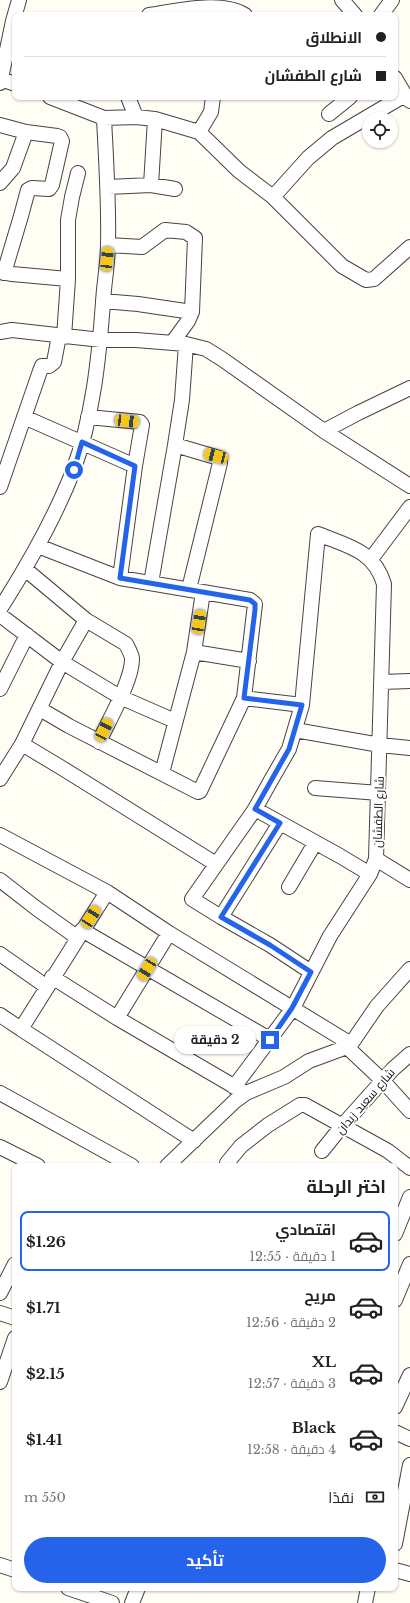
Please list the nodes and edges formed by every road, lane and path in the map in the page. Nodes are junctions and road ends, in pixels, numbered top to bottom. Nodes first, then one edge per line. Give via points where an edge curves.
1 (19, 0) edge
2 (167, 0) edge
3 (342, 0) edge
4 (392, 0) edge
5 (14, 12) edge
6 (157, 12) edge
7 (175, 12) edge
8 (240, 12) edge
9 (352, 12) edge
10 (383, 12) edge
11 (12, 17) edge
12 (5, 34) edge
13 (1, 81) edge
14 (12, 83) edge
15 (398, 83) edge
16 (407, 98) edge
17 (58, 100) edge
18 (129, 100) edge
19 (213, 100) edge
20 (346, 100) edge
21 (329, 114) dead end
22 (136, 117) junction
23 (104, 118) junction
24 (156, 119) junction
25 (0, 125) edge
26 (26, 132) junction
27 (199, 132) junction
28 (78, 173) dead end
29 (0, 183) edge
30 (151, 185) junction
31 (108, 187) junction
32 (175, 188) dead end
33 (273, 197) junction
34 (108, 246) junction
35 (410, 246) edge
36 (2, 272) edge
37 (68, 279) junction
38 (103, 301) junction
39 (192, 312) junction
40 (0, 332) edge
41 (62, 336) junction
42 (101, 340) junction
43 (179, 344) junction
44 (410, 388) edge
45 (24, 417) junction
46 (88, 417) junction
47 (324, 431) junction
48 (82, 442) junction
49 (175, 446) junction
50 (135, 466) junction
51 (410, 486) edge
52 (0, 487) edge
53 (410, 507) edge
54 (38, 546) junction
55 (371, 559) junction
56 (25, 568) junction
57 (120, 578) junction
58 (151, 583) junction
59 (189, 589) junction
60 (203, 592) junction
61 (0, 609) edge
62 (0, 615) edge
63 (86, 620) junction
64 (27, 635) junction
65 (194, 652) junction
66 (249, 661) junction
67 (62, 662) junction
68 (410, 681) edge
69 (382, 682) junction
70 (0, 689) edge
71 (120, 696) junction
72 (244, 698) junction
73 (302, 705) junction
74 (40, 709) junction
75 (175, 721) junction
76 (295, 730) junction
77 (99, 742) junction
78 (22, 744) junction
79 (380, 745) junction
80 (410, 748) edge
81 (162, 773) junction
82 (0, 779) edge
83 (315, 788) dead end
84 (379, 793) junction
85 (255, 809) junction
86 (280, 823) junction
87 (0, 835) edge
88 (315, 843) junction
89 (376, 859) junction
90 (216, 864) junction
91 (370, 874) junction
92 (0, 880) edge
93 (410, 880) edge
94 (289, 887) dead end
95 (107, 892) junction
96 (221, 917) junction
97 (169, 933) junction
98 (80, 934) junction
99 (0, 954) edge
100 (147, 969) junction
101 (410, 969) edge
102 (311, 972) junction
103 (50, 982) junction
104 (292, 1008) junction
105 (0, 1015) edge
106 (118, 1018) junction
107 (21, 1029) junction
108 (270, 1040) junction
109 (349, 1045) junction
110 (410, 1054) edge
111 (383, 1080) junction
112 (240, 1090) junction
113 (0, 1093) edge
114 (410, 1111) edge
115 (342, 1126) junction
116 (194, 1141) junction
117 (0, 1147) edge
118 (322, 1151) dead end
119 (32, 1163) edge
120 (127, 1163) edge
121 (170, 1163) edge
122 (227, 1163) dead end
123 (410, 1168) edge
124 (410, 1197) edge
125 (398, 1227) edge
126 (410, 1264) edge
127 (12, 1270) edge
128 (0, 1293) edge
129 (398, 1293) edge
130 (0, 1313) edge
131 (12, 1317) edge
132 (12, 1347) edge
133 (410, 1375) edge
134 (0, 1382) edge
135 (398, 1401) edge
136 (398, 1433) edge
137 (410, 1439) edge
138 (410, 1465) edge
139 (398, 1528) edge
140 (0, 1565) edge
141 (12, 1569) edge
142 (398, 1571) edge
143 (410, 1574) edge
144 (77, 1591) edge
145 (137, 1591) edge
146 (367, 1591) edge
147 (112, 1603) edge
148 (132, 1603) edge
149 (365, 1603) edge

1 - 5 street
2 - 6 street
3 - 9 street
4 - 10 street
7 - 8 street via 215,6
11 - 12 street
12 - 13 street
13 - 14 street
15 - 16 street
16 - 33 street via 332,138 308,158
17 - 23 street
18 - 22 street
19 - 27 street via 211,112
20 - 21 street
22 - 23 street
22 - 24 street
23 - 31 street
24 - 27 street
24 - 30 street
25 - 26 street
26 - 29 street via 13,168
26 - 36 street via 57,136 62,141 50,189 28,190
27 - 33 street via 239,171
28 - 37 street via 68,220
30 - 31 street
30 - 32 street
31 - 34 street
33 - 35 street via 342,266 366,280 374,279
34 - 38 street
34 - 39 street via 142,247 165,230 186,232 196,238
36 - 37 street
37 - 41 street
38 - 39 street
38 - 42 street
39 - 43 street
40 - 41 street via 12,330
41 - 42 street
41 - 45 street via 54,362 49,366 42,366
42 - 43 street
42 - 46 street
43 - 47 street via 206,349
43 - 49 street via 182,400
44 - 47 street
45 - 48 street
45 - 52 street
46 - 48 street
46 - 50 street via 140,422 142,425
47 - 51 street
48 - 50 street
48 - 54 street via 74,470
49 - 58 street
49 - 59 street via 219,458 220,463
50 - 57 street
53 - 55 street
54 - 56 street
54 - 57 street
55 - 69 street, شارع الطفشان via 382,575 384,584
55 - 73 street, شارع الطفشان via 354,548 318,534
56 - 61 street
56 - 63 street
57 - 58 street
58 - 59 street
59 - 60 street
60 - 65 street
60 - 66 street via 250,600 255,604
62 - 64 street
63 - 67 street
63 - 71 street via 126,644 129,649 132,657 131,667
64 - 67 street
64 - 70 street
65 - 66 street
65 - 75 street
66 - 72 street
67 - 71 street
67 - 74 street
68 - 69 street
69 - 79 street, شارع الطفشان
71 - 75 street
71 - 77 street
72 - 73 street
72 - 81 street via 200,791 195,792
73 - 76 street
74 - 77 street
74 - 78 street
75 - 81 street
76 - 79 street
76 - 85 street via 289,749
77 - 81 street
78 - 82 street
78 - 90 street
79 - 80 street
79 - 84 street, شارع الطفشان
83 - 84 street
84 - 89 street, شارع الطفشان
85 - 86 street
85 - 90 street
86 - 88 street
86 - 96 street
87 - 95 street
88 - 91 street
88 - 94 street
89 - 91 street, شارع الطفشان
89 - 93 street
90 - 96 street via 192,899
91 - 102 street, شارع الطفشان via 330,936
92 - 98 street via 36,908
95 - 97 street
95 - 98 street
96 - 102 street
97 - 100 street
97 - 104 street
98 - 100 street
98 - 103 street
99 - 103 street
100 - 106 street
100 - 108 street
101 - 109 street via 377,1006
102 - 104 street, شارع الطفشان
103 - 106 street
103 - 107 street
104 - 108 street, شارع الطفشان
104 - 109 street
105 - 107 street
106 - 112 street
107 - 116 street
108 - 112 street, شارع الطفشان
109 - 111 street
109 - 112 street via 316,1058 284,1076
110 - 111 street, شارع سعيد زيدان
111 - 114 street
111 - 115 street, شارع سعيد زيدان
112 - 116 street via 235,1101
113 - 120 street
115 - 118 street, شارع سعيد زيدان
115 - 122 street via 310,1106 300,1105 241,1146
115 - 123 street via 388,1151
116 - 121 street
117 - 119 street
124 - 125 street
126 - 129 street
127 - 128 street
130 - 131 street
132 - 134 street
133 - 135 street
136 - 137 street
138 - 139 street
140 - 141 street
142 - 143 street
144 - 147 street
145 - 148 street
146 - 149 street

